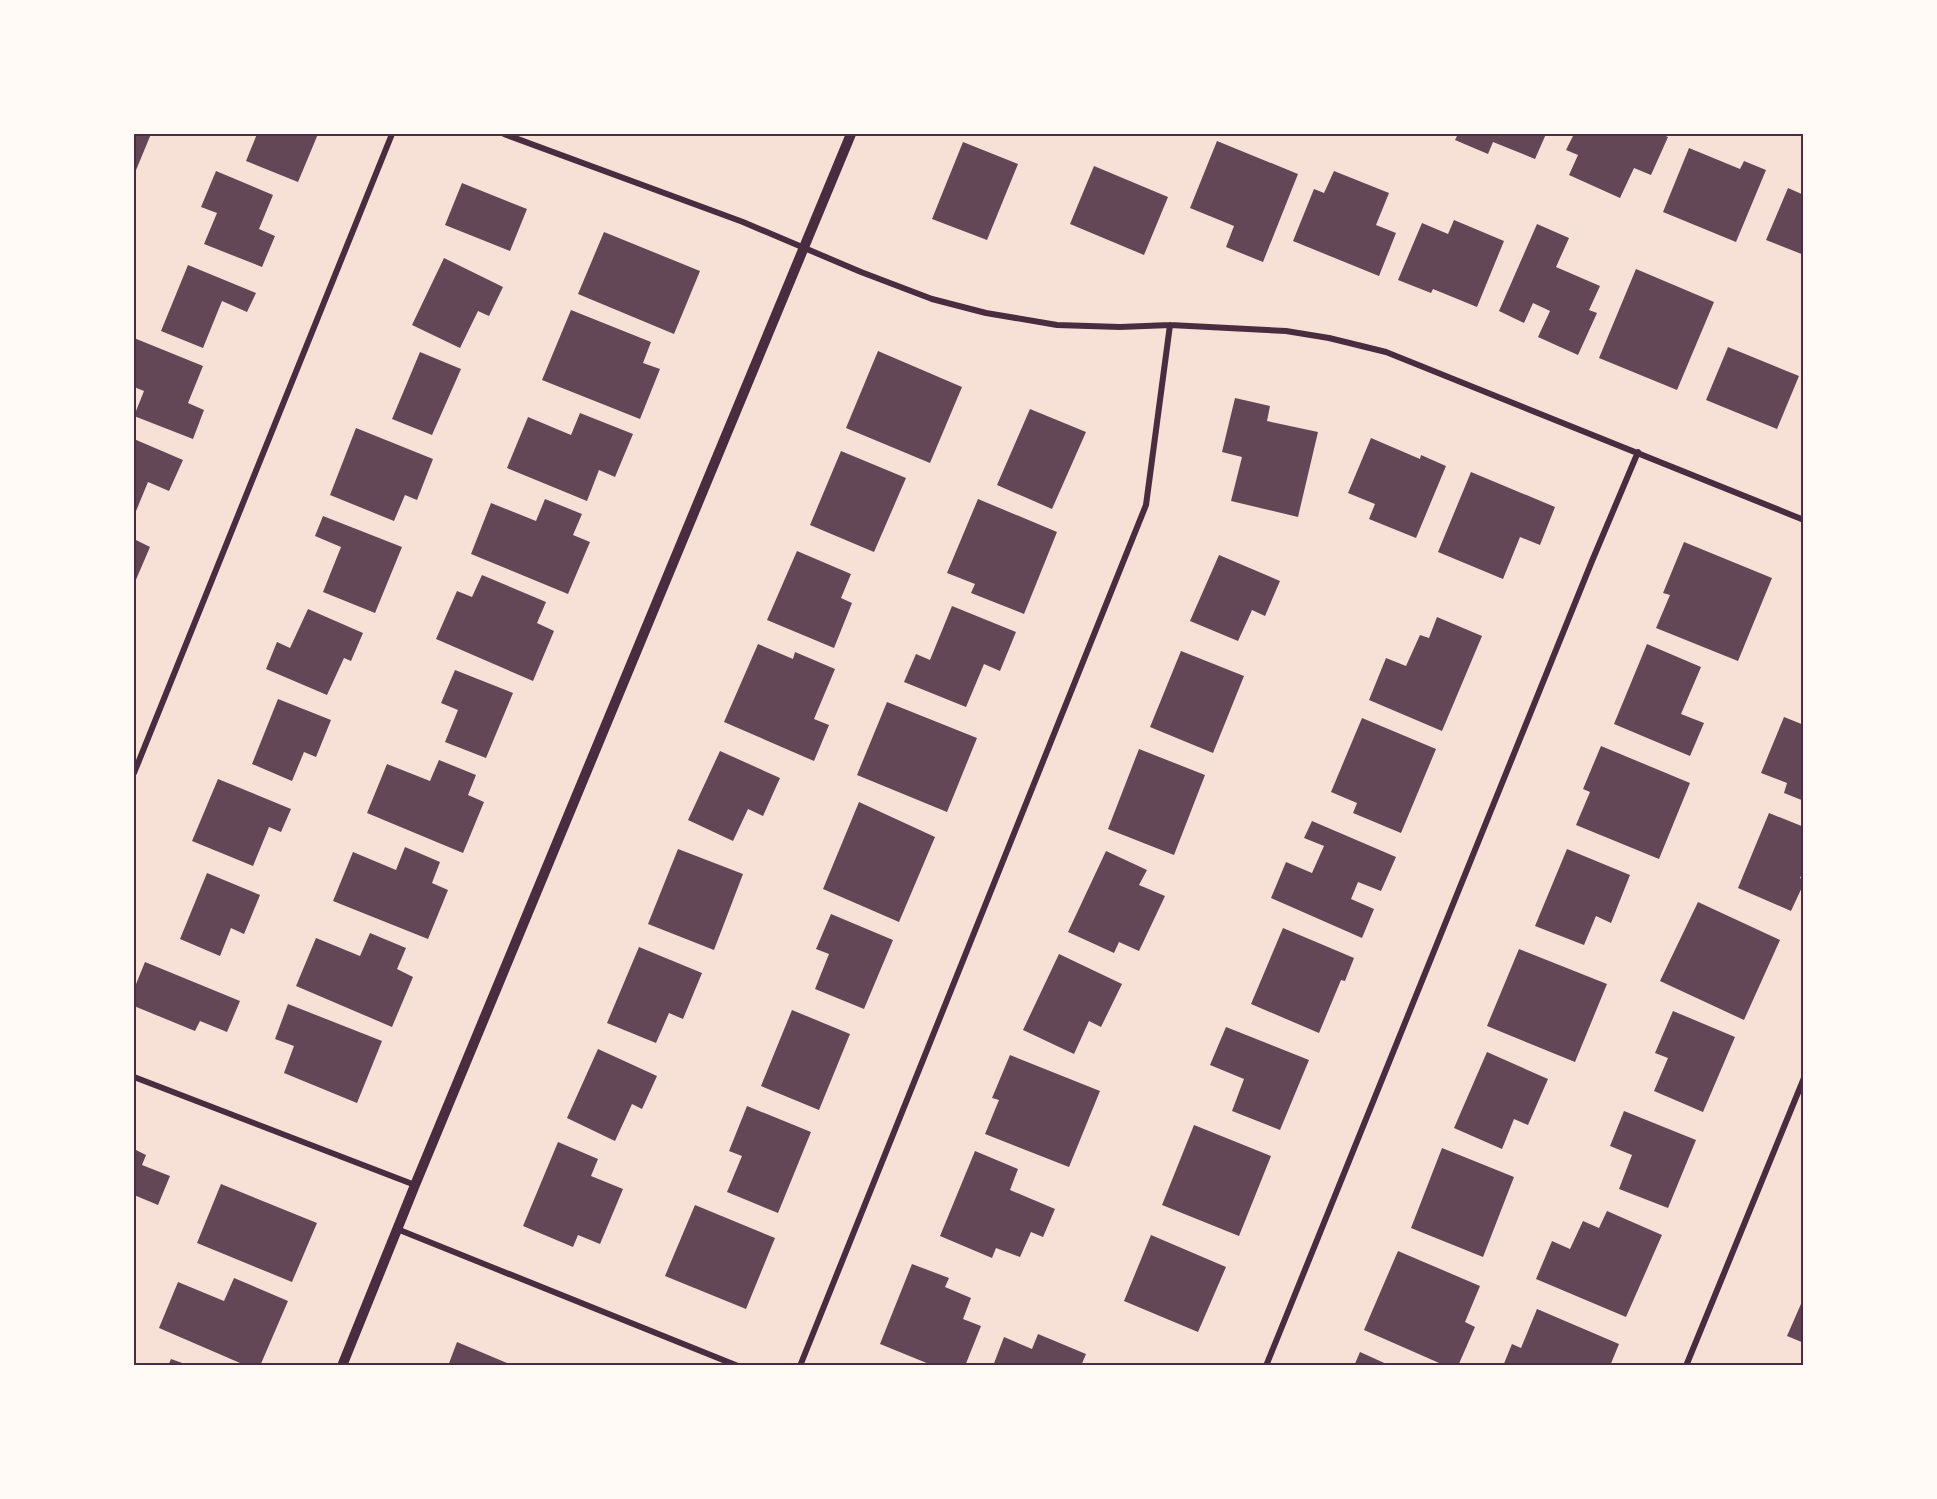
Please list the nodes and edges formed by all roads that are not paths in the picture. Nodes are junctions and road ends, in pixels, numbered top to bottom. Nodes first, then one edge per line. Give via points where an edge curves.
1 (392, 134) edge
2 (504, 134) edge
3 (851, 134) edge
4 (804, 248) junction
5 (1170, 325) junction
6 (1638, 452) junction
7 (1803, 520) edge
8 (134, 773) edge
9 (134, 1077) edge
10 (1803, 1078) edge
11 (415, 1185) junction
12 (397, 1229) junction
13 (342, 1365) edge
14 (738, 1365) edge
15 (800, 1365) edge
16 (1266, 1365) edge
17 (1686, 1365) edge

1 - 8 street
2 - 4 street
3 - 4 street
4 - 5 street via 932,299 986,313 1057,325
4 - 11 street
5 - 6 street via 1286,331 1386,352
5 - 15 street via 1146,505
6 - 7 street
6 - 16 street
9 - 11 street
10 - 17 street
11 - 12 street
12 - 13 street
12 - 14 street

